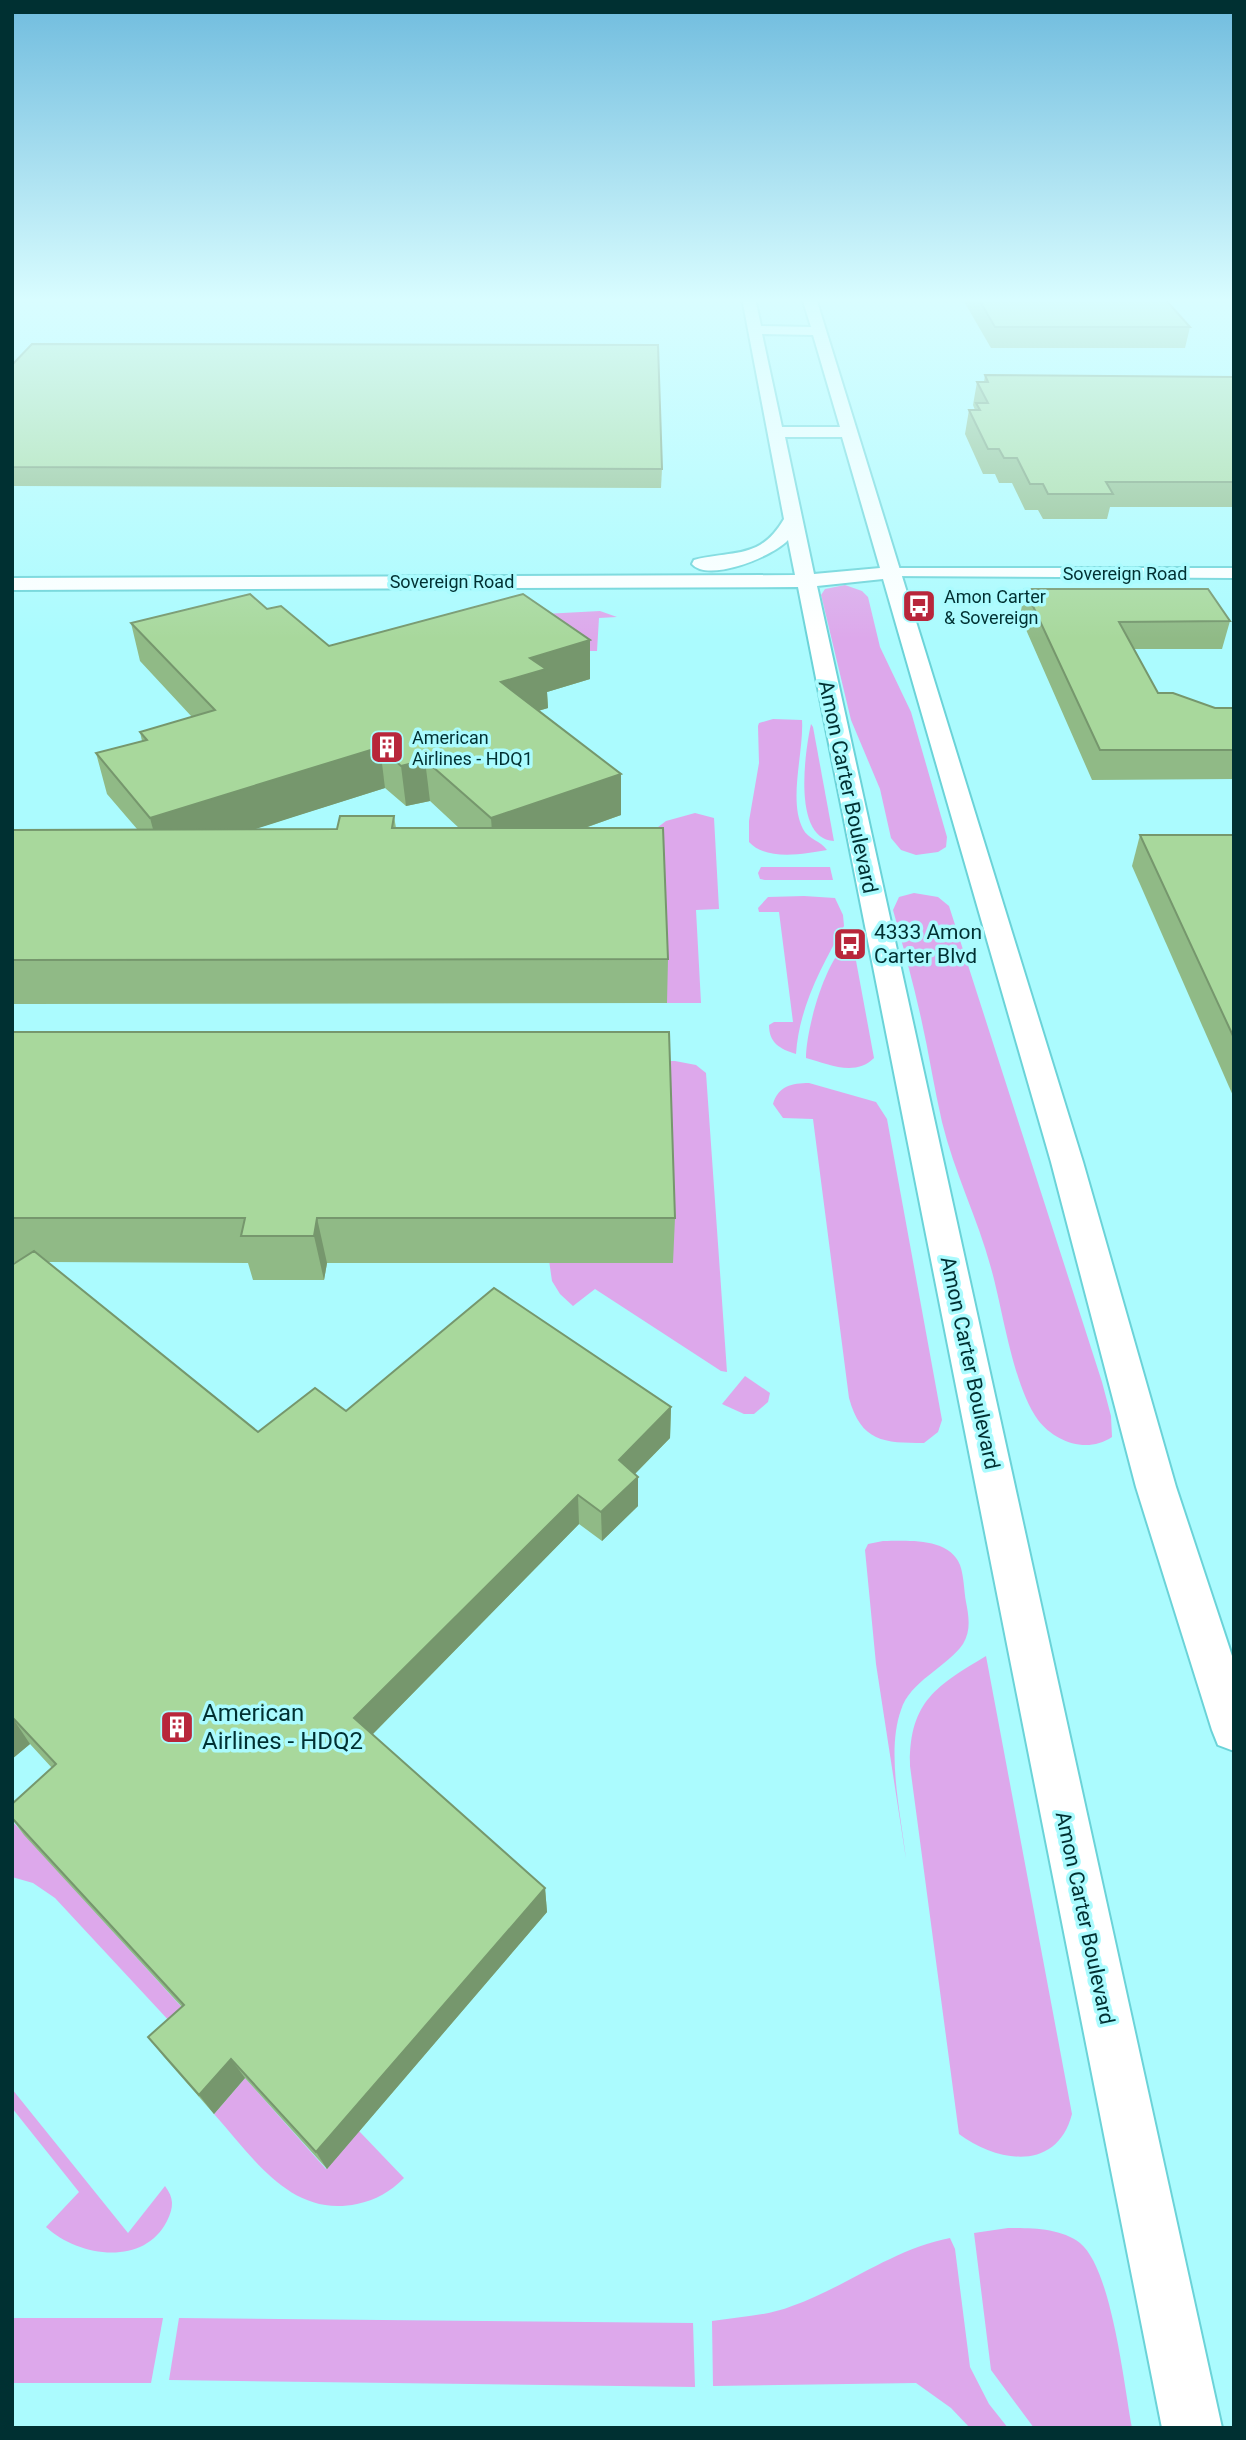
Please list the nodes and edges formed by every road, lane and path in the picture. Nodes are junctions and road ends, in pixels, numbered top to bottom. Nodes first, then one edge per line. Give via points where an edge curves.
1 (770, 412) edge
2 (841, 412) edge
3 (774, 432) junction
4 (847, 432) junction
5 (793, 519) junction
6 (12, 566) edge
7 (636, 566) junction
8 (891, 573) junction
9 (1234, 573) edge
10 (804, 574) junction
11 (731, 581) junction
12 (12, 583) edge
13 (798, 615) junction
14 (1234, 1730) edge
15 (1192, 2428) edge

1 - 3 street, Amon Carter Boulevard
2 - 4 street
3 - 4 street
3 - 5 street, Amon Carter Boulevard
4 - 8 street
5 - 7 street via 785,535 758,554 714,563
5 - 10 street, Amon Carter Boulevard
6 - 7 street, Sovereign Road
7 - 10 street, Sovereign Road
8 - 9 street, Sovereign Road
8 - 10 street, Sovereign Road
8 - 14 street via 1067,1162 1156,1487
10 - 11 street, Sovereign Road
10 - 13 street, Amon Carter Boulevard
11 - 12 street, Sovereign Road
11 - 13 street
13 - 15 street, Amon Carter Boulevard

